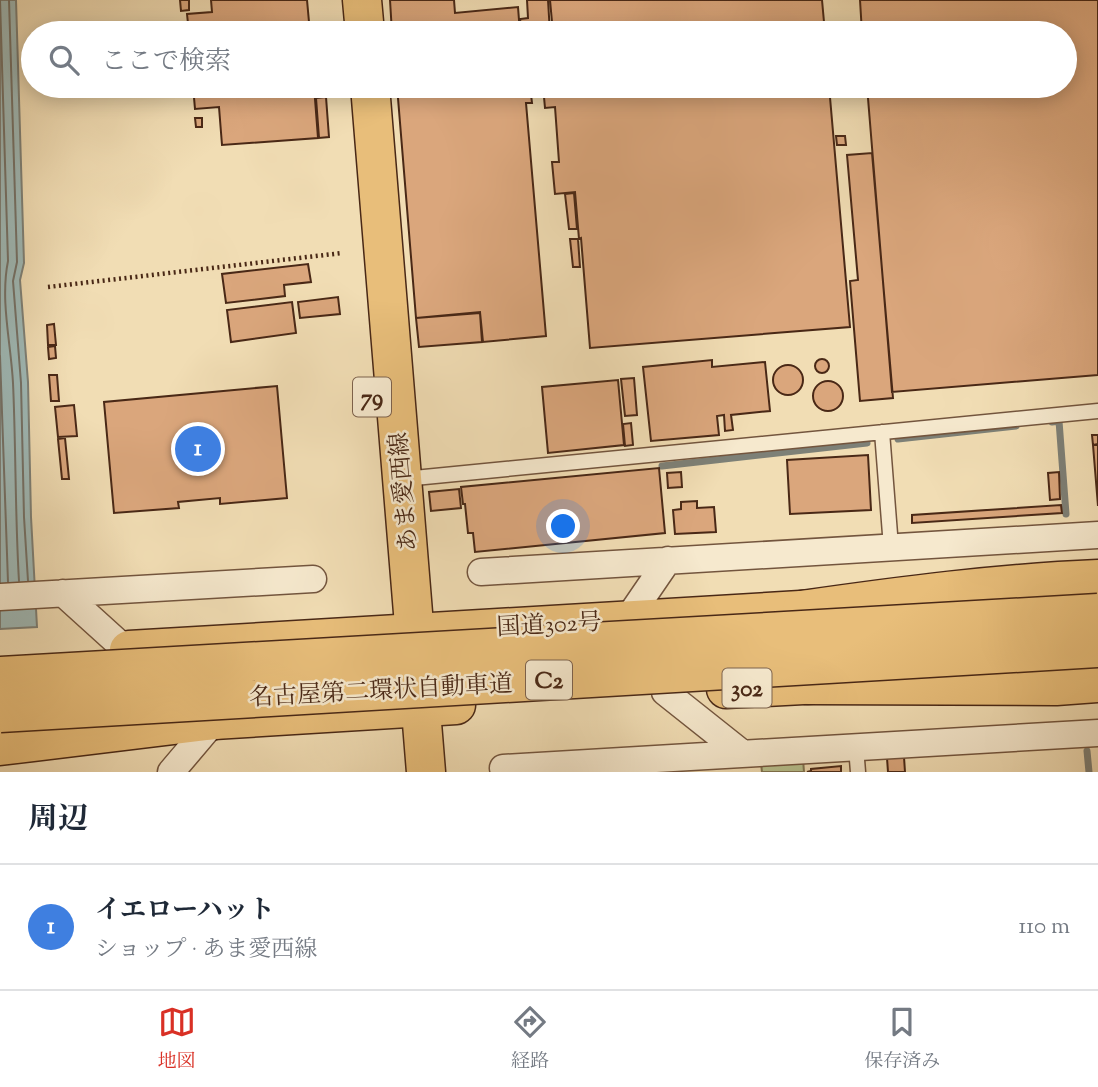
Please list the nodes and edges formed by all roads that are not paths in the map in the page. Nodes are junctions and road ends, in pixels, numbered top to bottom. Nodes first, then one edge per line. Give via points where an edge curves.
1 (339, 0) edge
2 (362, 0) edge
3 (341, 21) edge
4 (364, 21) edge
5 (347, 98) edge
6 (371, 98) edge
7 (1098, 411) edge
8 (882, 432) junction
9 (402, 480) junction
10 (1098, 535) edge
11 (891, 547) junction
12 (668, 560) junction
13 (481, 572) dead end
14 (313, 579) dead end
15 (1087, 584) edge
16 (51, 594) junction
17 (0, 597) edge
18 (1098, 613) edge
19 (627, 620) junction
20 (402, 633) junction
21 (1098, 648) edge
22 (126, 650) junction
23 (0, 657) edge
24 (1098, 668) edge
25 (0, 676) edge
26 (1098, 683) edge
27 (808, 685) junction
28 (665, 692) junction
29 (409, 708) junction
30 (0, 713) edge
31 (215, 720) junction
32 (0, 732) edge
33 (1098, 733) edge
34 (0, 746) edge
35 (743, 754) junction
36 (857, 760) edge
37 (503, 768) dead end
38 (171, 772) edge
39 (402, 772) edge
40 (426, 772) edge

1 - 3 main road
2 - 4 main road
5 - 20 main road, あま愛西線 / 79
6 - 9 main road, あま愛西線 / 79
7 - 8 lane
8 - 9 lane
8 - 11 lane
9 - 20 main road, あま愛西線 / 79
10 - 11 street
11 - 12 street
12 - 13 street
12 - 19 street
14 - 16 street
15 - 19 main road, 国道302号 via 895,597 802,610
16 - 17 street
16 - 22 street
18 - 25 main road, 名古屋第二環状自動車道 / C2, bridge
19 - 20 main road, 国道302号
20 - 22 main road, 国道302号
20 - 29 main road, あま愛西線 / 79
21 - 30 main road, 名古屋第二環状自動車道 / C2, bridge
22 - 23 main road, 国道302号
24 - 27 main road, 302
26 - 27 main road
27 - 28 main road, 302
28 - 29 main road, 302
28 - 35 street
29 - 31 main road, 302
29 - 39 main road, あま愛西線 / 79
29 - 40 main road, あま愛西線 / 79
31 - 32 main road, 302
31 - 34 main road
31 - 38 street
33 - 36 street
35 - 36 street
35 - 37 street

